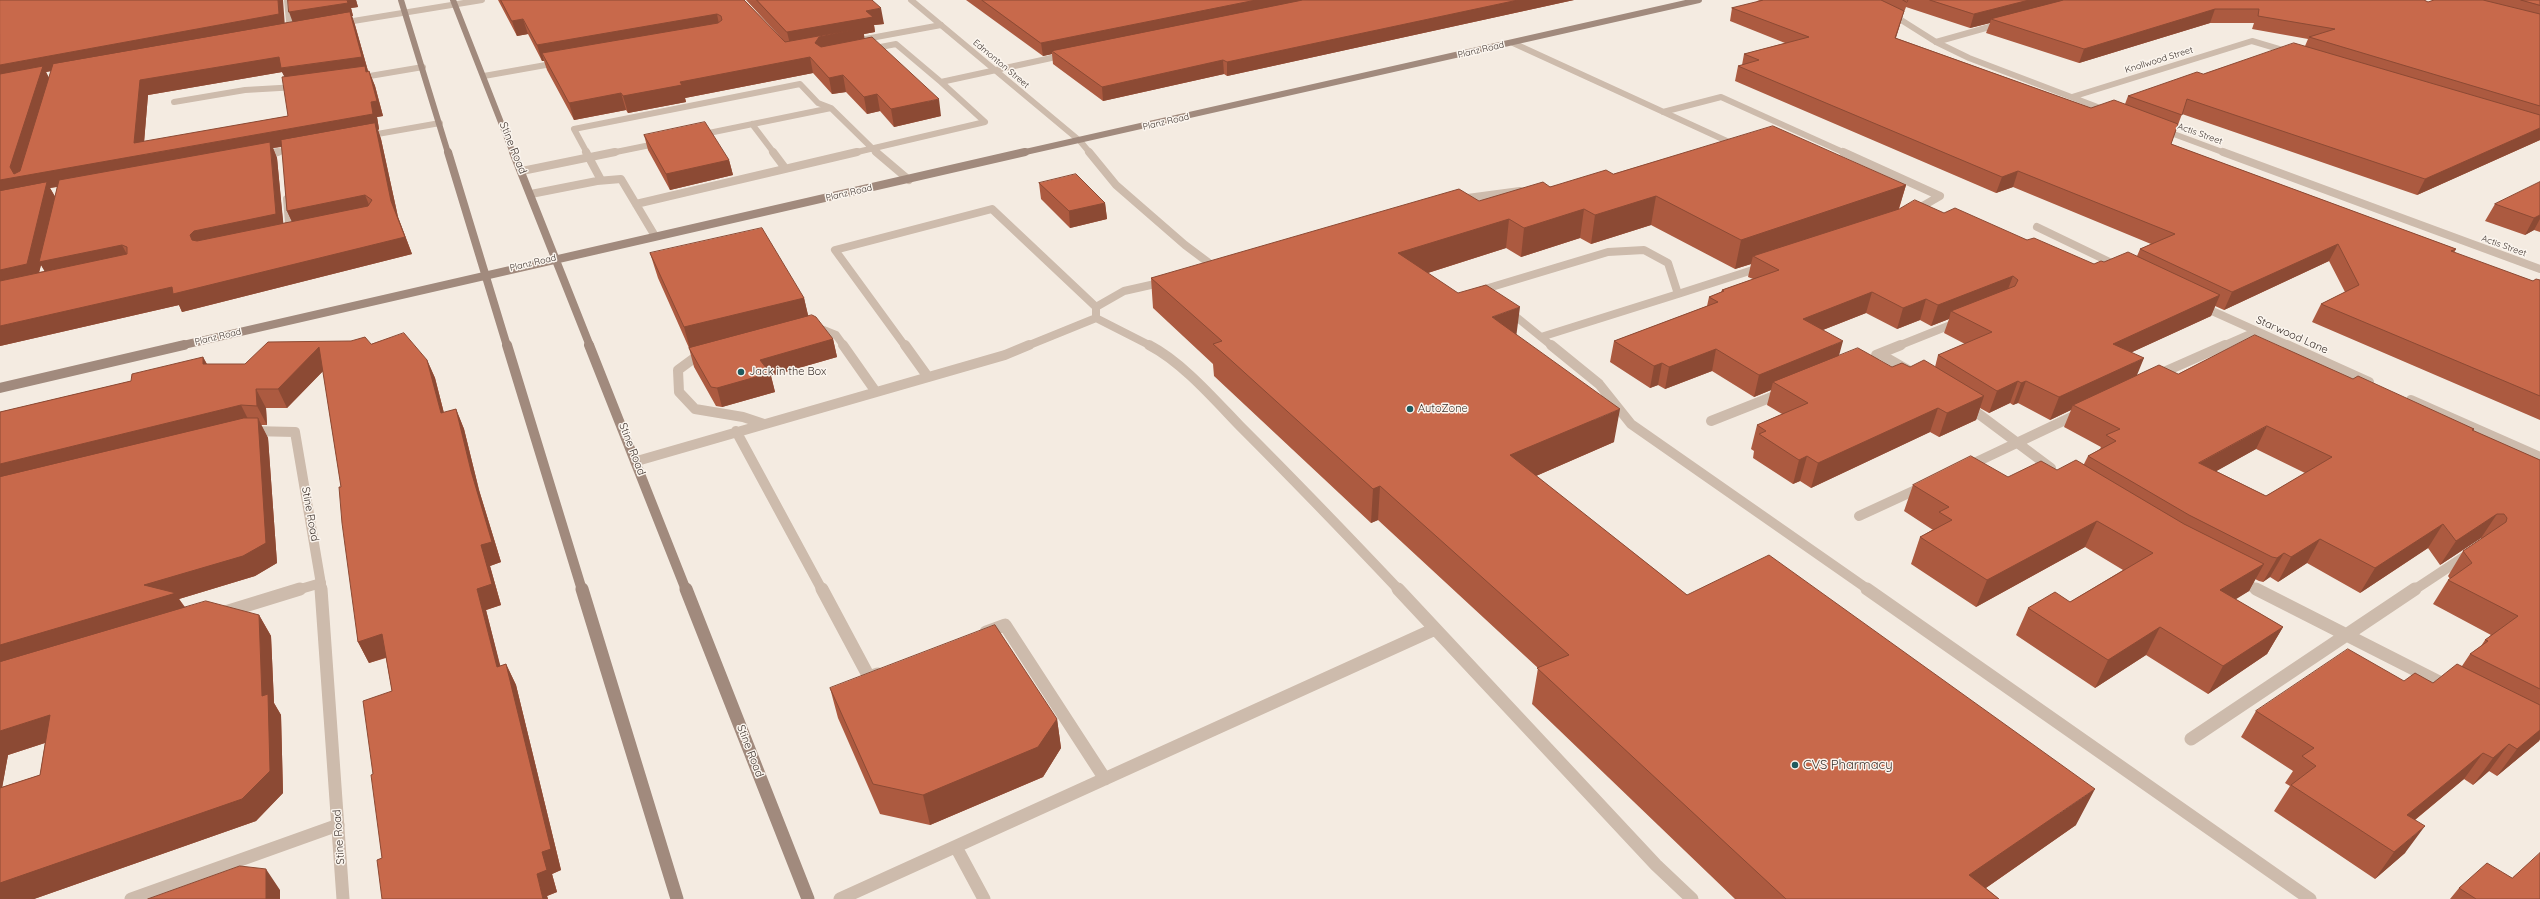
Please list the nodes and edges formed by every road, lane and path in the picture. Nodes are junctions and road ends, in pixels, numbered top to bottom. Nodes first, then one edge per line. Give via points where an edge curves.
1 (287, 0) edge
2 (402, 0) edge
3 (482, 0) edge
4 (911, 0) edge
5 (1700, 0) edge
6 (454, 2) edge
7 (1880, 8) edge
8 (405, 12) junction
9 (2005, 23) edge
10 (336, 24) edge
11 (941, 25) junction
12 (298, 30) edge
13 (290, 31) junction
14 (282, 33) edge
15 (850, 42) edge
16 (1936, 42) junction
17 (1513, 43) junction
18 (860, 51) edge
19 (1072, 54) edge
20 (2298, 54) edge
21 (568, 61) edge
22 (423, 67) junction
23 (994, 70) junction
24 (484, 76) junction
25 (353, 78) edge
26 (941, 82) junction
27 (306, 86) edge
28 (2072, 97) junction
29 (174, 102) dead end
30 (831, 108) junction
31 (1663, 112) junction
32 (2116, 114) edge
33 (440, 123) junction
34 (752, 124) junction
35 (1786, 126) junction
36 (2154, 127) edge
37 (1772, 130) edge
38 (690, 137) edge
39 (358, 138) edge
40 (1080, 141) junction
41 (667, 142) edge
42 (305, 147) edge
43 (871, 147) junction
44 (1708, 148) edge
45 (251, 157) edge
46 (590, 158) junction
47 (785, 168) junction
48 (522, 171) junction
49 (601, 180) junction
50 (909, 180) junction
51 (286, 189) edge
52 (1533, 189) edge
53 (532, 194) junction
54 (1452, 200) edge
55 (636, 204) junction
56 (1906, 216) edge
57 (2037, 227) dead end
58 (290, 235) edge
59 (655, 236) junction
60 (556, 258) junction
61 (1767, 265) edge
62 (2540, 269) edge
63 (2129, 271) edge
64 (1204, 273) edge
65 (487, 274) junction
66 (1175, 279) edge
67 (1678, 294) junction
68 (2192, 302) edge
69 (1096, 307) junction
70 (1968, 317) edge
71 (1096, 318) junction
72 (808, 329) edge
73 (2255, 332) junction
74 (1541, 337) junction
75 (716, 353) edge
76 (1880, 354) junction
77 (1865, 360) edge
78 (1919, 376) edge
79 (928, 377) junction
80 (2146, 380) edge
81 (2379, 386) edge
82 (0, 388) edge
83 (1792, 389) edge
84 (876, 392) junction
85 (2401, 396) edge
86 (1957, 400) edge
87 (2091, 407) edge
88 (1711, 421) dead end
89 (764, 424) junction
90 (736, 432) junction
91 (238, 435) edge
92 (2016, 444) junction
93 (2540, 457) edge
94 (637, 461) junction
95 (1959, 470) edge
96 (2058, 473) edge
97 (1930, 483) edge
98 (1859, 516) dead end
99 (2478, 548) edge
100 (2227, 574) edge
101 (321, 583) junction
102 (207, 617) edge
103 (1435, 629) junction
104 (2346, 635) junction
105 (976, 636) edge
106 (890, 669) edge
107 (2457, 691) edge
108 (2191, 740) dead end
109 (1105, 779) junction
110 (338, 825) junction
111 (956, 847) junction
112 (131, 899) edge
113 (343, 899) edge
114 (677, 899) edge
115 (808, 899) edge
116 (840, 899) edge
117 (984, 899) edge
118 (1692, 899) edge
119 (2310, 899) edge

1 - 13 street
2 - 8 main road
3 - 6 street
4 - 11 street, Edmonton Street
5 - 17 main road, Planz Road
6 - 8 street
6 - 24 main road, Stine Road
7 - 16 street
8 - 10 street
8 - 22 main road
9 - 16 street
11 - 15 street
11 - 23 street, Edmonton Street
12 - 13 street
13 - 14 street
16 - 28 street via 2004,72
17 - 31 street
17 - 40 main road, Planz Road
18 - 26 street via 896,44
19 - 23 street
20 - 28 street, Knollwood Street via 2252,41
21 - 24 street
22 - 25 street
22 - 33 main road
23 - 26 street
23 - 40 street, Edmonton Street
24 - 48 main road, Stine Road
26 - 43 street via 986,122
27 - 29 street via 245,90
28 - 32 street
30 - 34 street
30 - 43 street
30 - 46 street via 818,103 800,84 574,129
31 - 35 street via 1721,97
31 - 44 street via 1733,141
33 - 39 street
33 - 65 main road
34 - 38 street
34 - 47 street
35 - 37 street
35 - 56 street via 1940,196
36 - 62 street, Actis Street
40 - 50 main road, Planz Road
40 - 64 street, Edmonton Street via 1116,185 1185,244 1222,268
41 - 46 street
42 - 45 street via 283,155
43 - 47 street
43 - 50 street
46 - 48 street
46 - 49 street
47 - 55 street
48 - 53 main road, Stine Road
49 - 53 street
49 - 55 street via 621,178
50 - 59 main road, Planz Road
51 - 58 street
52 - 54 street
53 - 60 main road, Stine Road
55 - 59 street
57 - 63 street
59 - 60 main road, Planz Road
60 - 65 main road, Planz Road
60 - 94 main road, Stine Road
61 - 67 street
65 - 82 main road, Planz Road
65 - 114 main road
66 - 69 street via 1124,291
67 - 74 street
67 - 74 street via 1668,263 1644,250 1608,252 1485,289
68 - 73 street, Starwood Lane
69 - 71 street
69 - 79 street via 992,209 835,250
70 - 76 street
71 - 79 street via 1005,355
71 - 103 street via 1159,350 1204,389 1320,506
72 - 84 street via 816,327 836,335
73 - 80 street
73 - 81 street, Starwood Lane
74 - 119 street via 1599,384 1631,424
75 - 89 street via 693,359 678,370 679,392 696,409 743,416
76 - 77 street
76 - 78 street
79 - 84 street
83 - 88 street
84 - 89 street
85 - 93 street
86 - 92 street
87 - 92 street
89 - 90 street
90 - 94 street
90 - 106 street via 869,677
91 - 101 street, Stine Road via 253,431 296,432
92 - 95 street
92 - 96 street
94 - 115 main road, Stine Road
97 - 98 street
99 - 104 street
100 - 104 street
101 - 102 street
101 - 110 street, Stine Road
103 - 109 street
103 - 118 street via 1656,865
104 - 107 street
104 - 108 street
105 - 109 street via 1004,625
109 - 111 street
110 - 112 street
110 - 113 street, Stine Road
111 - 116 street
111 - 117 street

